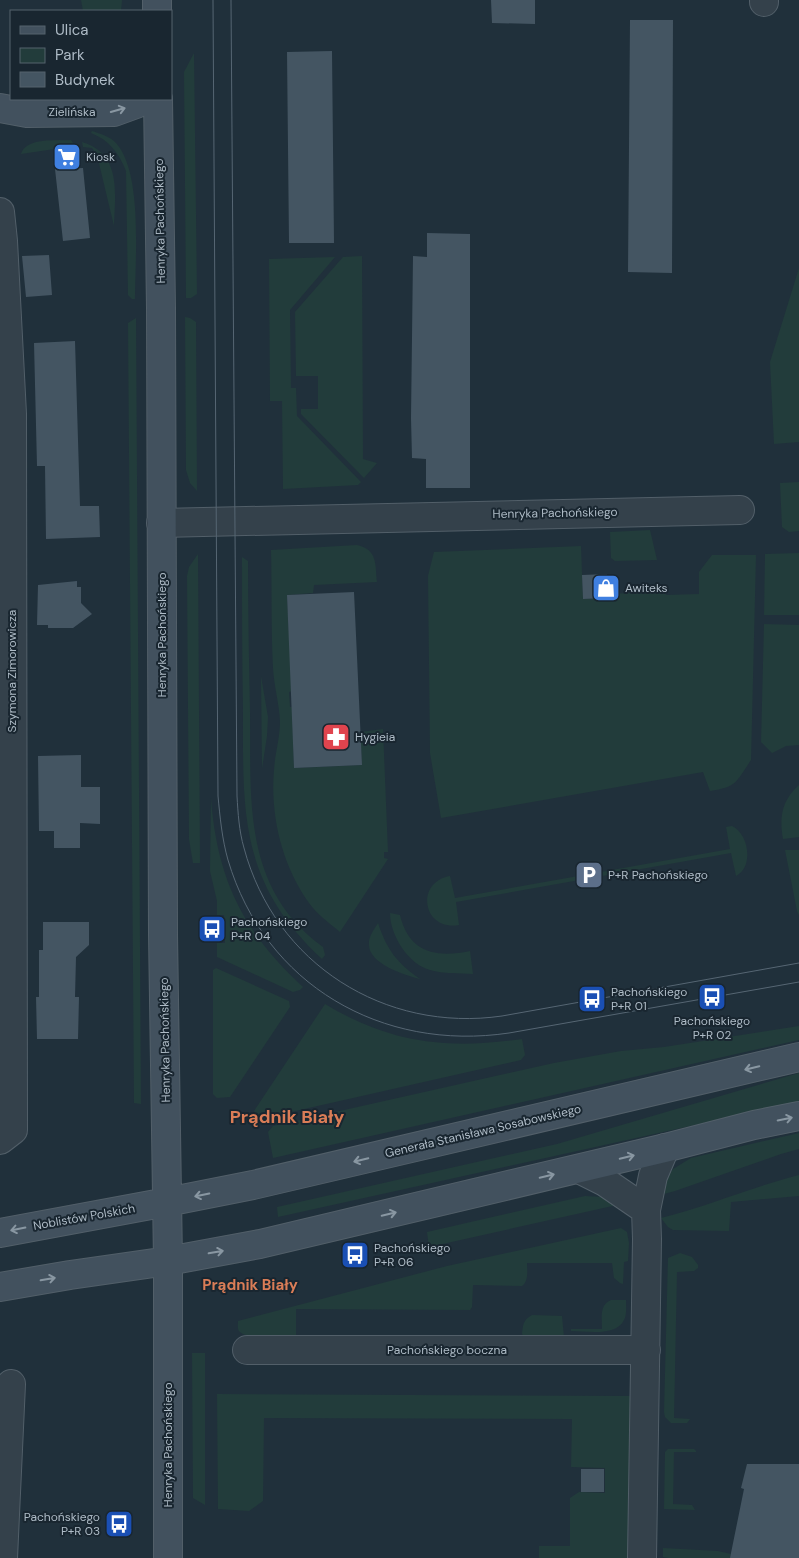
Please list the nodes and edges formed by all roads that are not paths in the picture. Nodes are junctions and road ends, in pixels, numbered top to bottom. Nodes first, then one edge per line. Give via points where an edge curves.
1 (140, 100) edge
2 (158, 100) edge
3 (0, 108) edge
4 (0, 212) edge
5 (740, 510) dead end
6 (161, 522) junction
7 (799, 1057) edge
8 (799, 1116) edge
9 (6, 1135) edge
10 (665, 1148) junction
11 (579, 1169) junction
12 (167, 1202) junction
13 (646, 1210) junction
14 (0, 1232) edge
15 (168, 1261) junction
16 (0, 1288) edge
17 (247, 1350) dead end
18 (646, 1350) junction
19 (11, 1384) dead end
20 (3, 1558) edge
21 (168, 1558) edge
22 (642, 1558) edge

3 -> 1 street, Zielińska via 27,113 114,112
2 - 6 street, Henryka Pachońskiego via 162,308
4 - 9 street, Szymona Zimorowicza via 12,414
5 - 6 street, Henryka Pachońskiego
6 - 12 street, Henryka Pachońskiego
7 -> 12 street, Generała Stanisława Sosabowskiego via 253,1185
10 -> 8 street
11 -> 10 street
10 - 13 street
11 - 13 street
15 -> 11 street via 260,1244
12 -> 14 street, Noblistów Polskich
12 - 15 street, Henryka Pachońskiego
13 - 18 street
16 -> 15 street
15 - 21 street, Henryka Pachońskiego
17 - 18 street, Pachońskiego boczna
18 - 22 street
19 - 20 street

